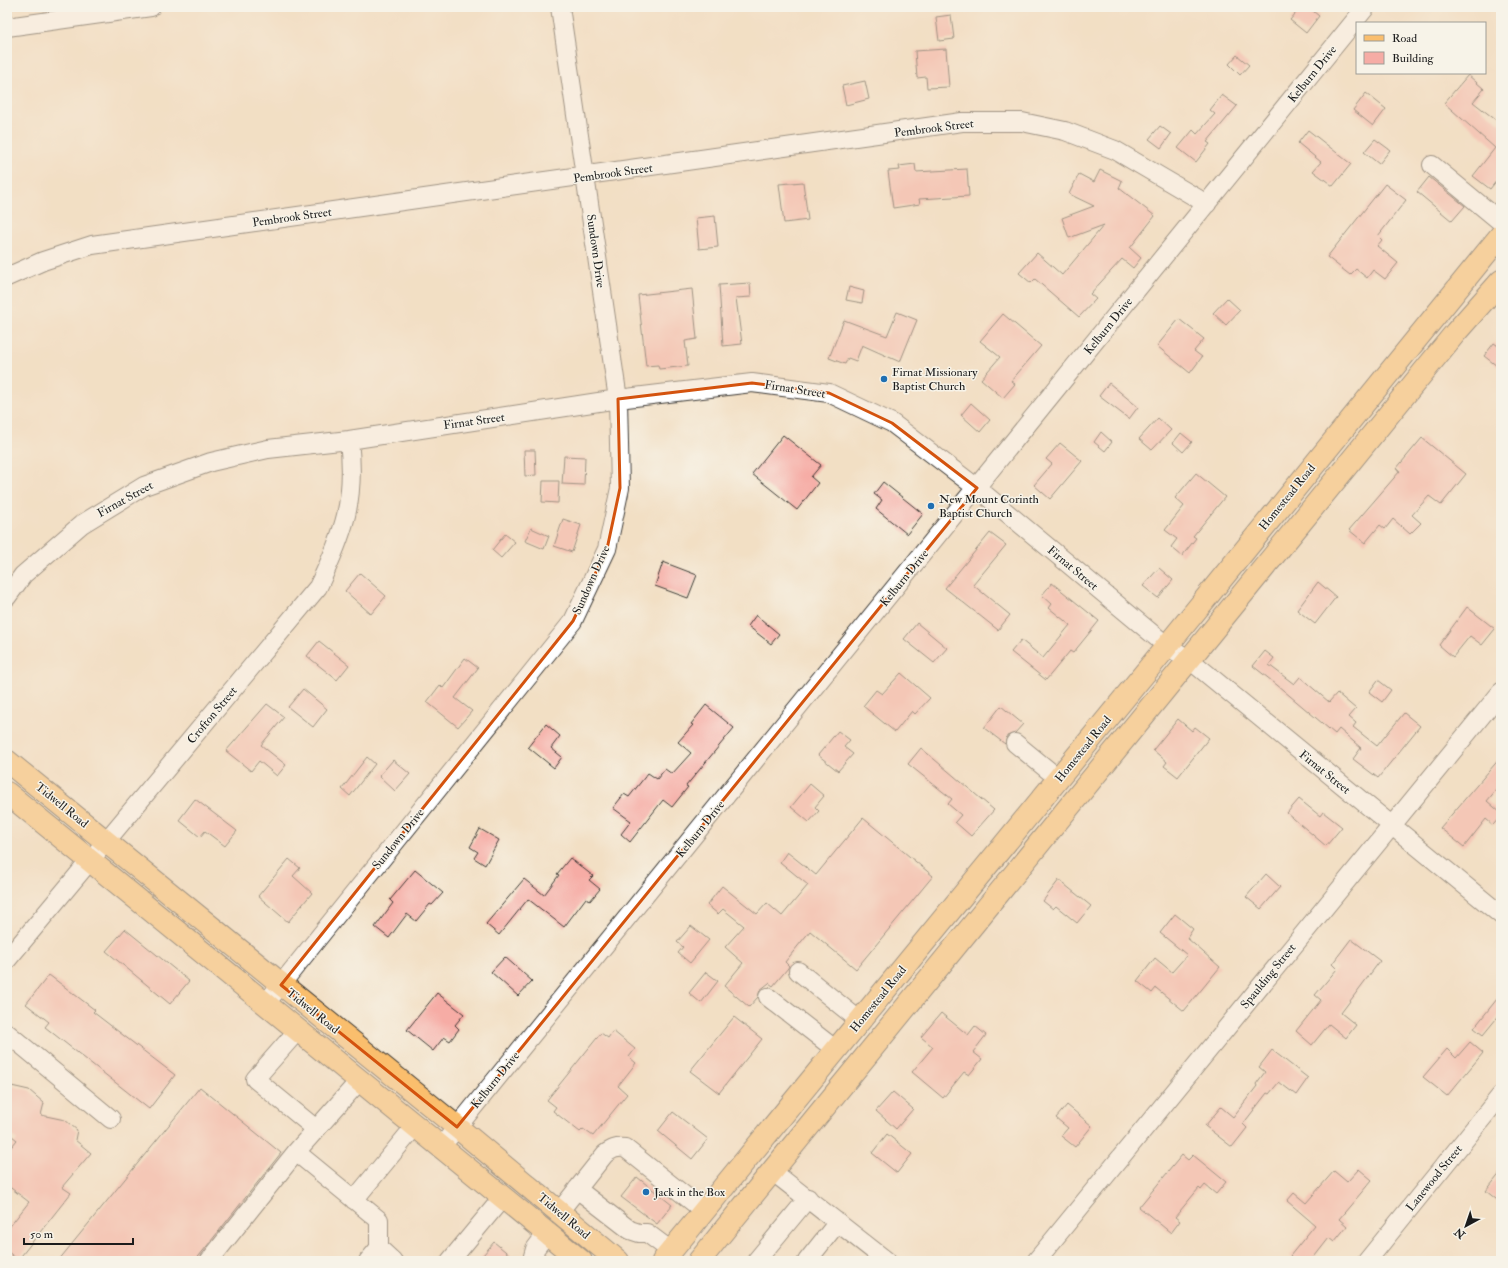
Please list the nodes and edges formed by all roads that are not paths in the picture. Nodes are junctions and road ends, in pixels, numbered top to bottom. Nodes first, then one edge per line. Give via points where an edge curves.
1 (151, 7) edge
2 (560, 7) edge
3 (1366, 7) edge
4 (7, 27) edge
5 (1432, 165) dead end
6 (585, 177) junction
7 (1207, 204) junction
8 (1501, 222) edge
9 (1501, 235) edge
10 (7, 277) edge
11 (1501, 281) edge
12 (1436, 314) junction
13 (1456, 332) junction
14 (618, 399) junction
15 (348, 440) junction
16 (1322, 454) junction
17 (1343, 470) junction
18 (977, 488) junction
19 (7, 598) edge
20 (1168, 646) junction
21 (1190, 660) junction
22 (1501, 692) edge
23 (1015, 743) dead end
24 (7, 761) edge
25 (1059, 779) junction
26 (7, 793) edge
27 (1391, 826) junction
28 (107, 842) junction
29 (90, 861) junction
30 (1501, 915) edge
31 (918, 950) junction
32 (7, 960) edge
33 (941, 965) junction
34 (798, 971) dead end
35 (280, 985) junction
36 (768, 997) dead end
37 (266, 1003) junction
38 (860, 1021) junction
39 (298, 1030) junction
40 (7, 1033) edge
41 (836, 1050) junction
42 (360, 1080) junction
43 (1501, 1095) edge
44 (780, 1118) junction
45 (111, 1119) dead end
46 (415, 1126) junction
47 (457, 1127) junction
48 (316, 1129) junction
49 (800, 1137) junction
50 (441, 1147) junction
51 (296, 1152) junction
52 (772, 1171) junction
53 (577, 1189) junction
54 (503, 1197) junction
55 (808, 1198) junction
56 (354, 1200) junction
57 (704, 1210) junction
58 (559, 1212) junction
59 (838, 1222) junction
60 (547, 1233) junction
61 (373, 1255) edge
62 (667, 1256) edge
63 (209, 1261) edge
64 (393, 1261) edge
65 (450, 1261) edge
66 (538, 1261) edge
67 (581, 1261) edge
68 (618, 1261) edge
69 (699, 1261) edge
70 (756, 1261) edge
71 (807, 1261) edge
72 (886, 1261) edge
73 (1036, 1261) edge
74 (1367, 1261) edge

1 - 4 street
2 - 6 street, Sundown Drive
3 - 7 street, Kelburn Drive
5 - 8 street
6 - 7 street, Pembrook Street via 962,122 1022,122 1065,131 1115,150
6 - 10 street, Pembrook Street via 92,245 43,261
6 - 14 street, Sundown Drive
7 - 18 street, Kelburn Drive
9 - 12 main road, Homestead Road
11 - 13 main road
12 - 13 main road
12 - 16 main road, Homestead Road
13 - 17 main road
14 - 15 street, Firnat Street
14 - 18 street, Firnat Street via 752,383 829,393 892,423
14 - 35 street, Sundown Drive via 620,488 607,549 573,621
15 - 19 street, Firnat Street via 268,450 211,462 144,486 82,524 24,575
15 - 28 street, Crofton Street via 352,467 351,493 345,524 318,587
16 - 17 main road
16 - 20 main road, Homestead Road
17 - 21 main road
18 - 20 street, Firnat Street
18 - 47 street, Kelburn Drive
20 - 21 street, Firnat Street
20 - 25 main road, Homestead Road
21 - 27 street, Firnat Street
21 - 33 main road
22 - 27 street, Spaulding Street
23 - 25 street
24 - 28 main road, Tidwell Road
25 - 31 main road, Homestead Road
26 - 29 main road, Tidwell Road
27 - 30 street, Firnat Street
27 - 73 street, Spaulding Street
28 - 29 street, Crofton Street
28 - 35 main road, Tidwell Road
29 - 32 street, Crofton Street
29 - 37 main road, Tidwell Road
31 - 33 main road
31 - 38 main road, Homestead Road
33 - 49 main road
34 - 38 street
35 - 37 street, Sundown Drive
35 - 47 main road, Tidwell Road
36 - 41 street
37 - 39 main road, Tidwell Road
38 - 41 main road, Homestead Road
39 - 42 main road, Tidwell Road
39 - 48 street via 256,1079
40 - 45 street
41 - 44 main road, Homestead Road
42 - 46 main road, Tidwell Road
42 - 48 street
43 - 74 street, Lanewood Street
44 - 49 main road
44 - 57 main road, Homestead Road
46 - 50 main road, Tidwell Road
46 - 56 street
47 - 50 street, Kelburn Drive
47 - 58 main road, Tidwell Road
48 - 51 street
49 - 52 main road
50 - 54 main road, Tidwell Road
51 - 56 street
51 - 63 street
52 - 55 street
52 - 69 main road
53 - 57 street via 605,1154 619,1147 625,1148
53 - 58 street
53 - 62 street via 630,1230 647,1233
54 - 60 main road, Tidwell Road
54 - 65 street
55 - 59 street
55 - 70 street
56 - 61 street via 379,1220
57 - 62 main road, Homestead Road
58 - 68 main road, Tidwell Road
59 - 71 street
59 - 72 street
60 - 66 street via 535,1249 533,1256
60 - 67 main road, Tidwell Road
61 - 64 street

